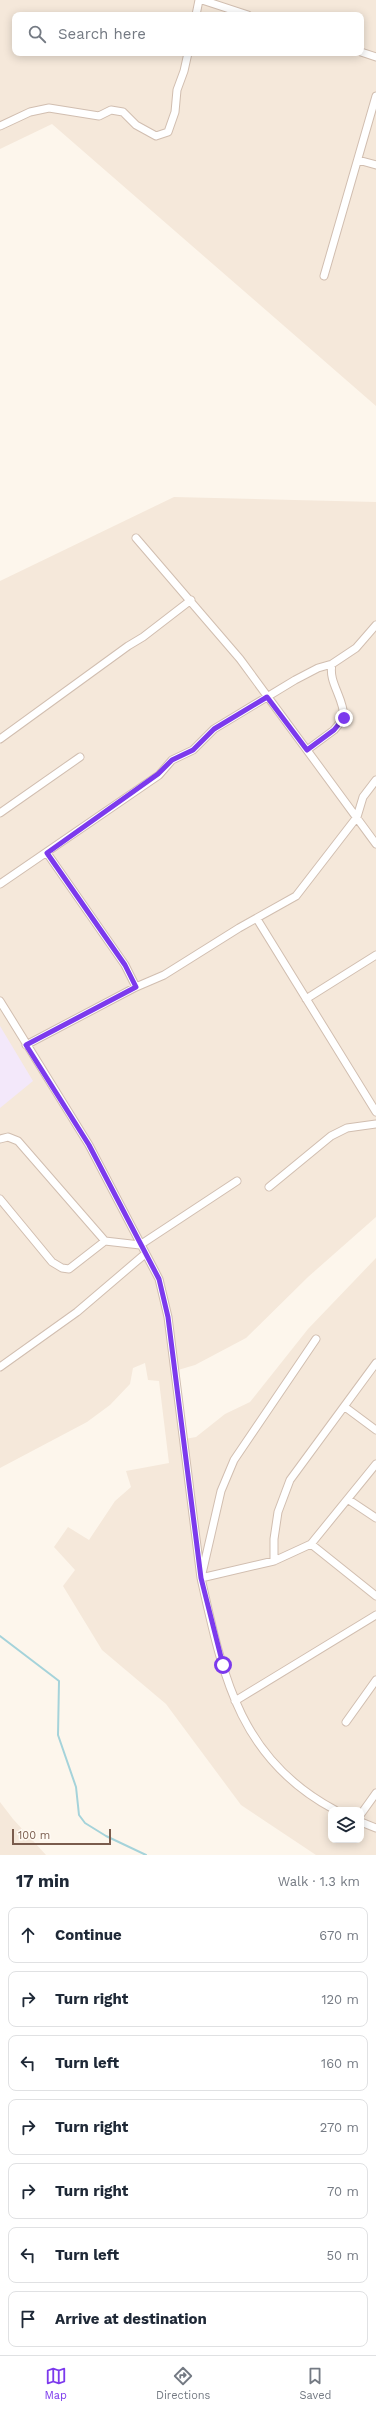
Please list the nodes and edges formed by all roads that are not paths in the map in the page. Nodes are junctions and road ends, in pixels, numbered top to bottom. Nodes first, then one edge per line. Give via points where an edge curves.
1 (201, 0) edge
2 (197, 12) edge
3 (239, 12) edge
4 (364, 53) edge
5 (187, 56) edge
6 (376, 57) edge
7 (376, 96) edge
8 (0, 126) edge
9 (358, 160) junction
10 (376, 165) edge
11 (324, 276) dead end
12 (136, 538) dead end
13 (191, 600) junction
14 (376, 625) edge
15 (332, 664) junction
16 (267, 697) junction
17 (0, 739) edge
18 (307, 750) junction
19 (80, 757) dead end
20 (376, 780) edge
21 (0, 813) edge
22 (357, 817) junction
23 (376, 844) edge
24 (47, 853) junction
25 (0, 884) edge
26 (256, 919) junction
27 (376, 955) edge
28 (136, 987) junction
29 (306, 1000) junction
30 (0, 1001) edge
31 (26, 1045) junction
32 (376, 1112) edge
33 (376, 1124) edge
34 (0, 1139) edge
35 (237, 1181) dead end
36 (269, 1187) dead end
37 (0, 1199) edge
38 (105, 1241) junction
39 (140, 1245) junction
40 (145, 1254) junction
41 (316, 1339) dead end
42 (376, 1363) edge
43 (0, 1368) edge
44 (345, 1407) junction
45 (376, 1430) edge
46 (376, 1464) edge
47 (349, 1500) junction
48 (376, 1518) edge
49 (311, 1544) junction
50 (274, 1561) junction
51 (201, 1578) junction
52 (376, 1596) edge
53 (376, 1615) edge
54 (376, 1680) edge
55 (235, 1701) junction
56 (346, 1722) dead end
57 (376, 1793) edge
58 (330, 1807) edge
59 (364, 1810) edge
60 (364, 1823) edge
61 (376, 1828) edge

1 - 2 street
1 - 3 street
4 - 6 street
5 - 8 street via 168,132 156,136 136,125 122,112 111,110 99,116 49,108 30,112
7 - 9 street
9 - 10 street
9 - 11 street
12 - 13 street
13 - 16 street via 240,659
13 - 17 street
14 - 15 street via 356,648
15 - 16 street via 318,668
15 - 18 street via 330,675 344,706 344,718 334,730
16 - 18 street
16 - 24 street via 214,729 193,750 172,760 158,774
18 - 22 street
19 - 21 street
20 - 22 street via 363,797
22 - 23 street
22 - 26 street via 296,896
24 - 25 street
24 - 28 street via 125,965
26 - 28 street via 164,975
26 - 29 street
27 - 29 street
28 - 31 street
29 - 32 street
30 - 31 street
31 - 39 street via 89,1145
33 - 36 street via 347,1128 331,1136
34 - 38 street via 8,1137 18,1141
35 - 39 street
37 - 38 street via 52,1262 62,1268 70,1269
38 - 39 street
39 - 40 street
40 - 43 street via 77,1312
40 - 51 street via 159,1279 168,1317
41 - 51 street via 234,1460 221,1491
42 - 44 street
44 - 45 street
44 - 50 street via 290,1480 278,1512
46 - 47 street
47 - 48 street
47 - 49 street
49 - 50 street
49 - 52 street
50 - 51 street
51 - 55 street via 209,1616
53 - 55 street
54 - 56 street
55 - 58 street via 246,1726 281,1772
57 - 59 street
60 - 61 street

